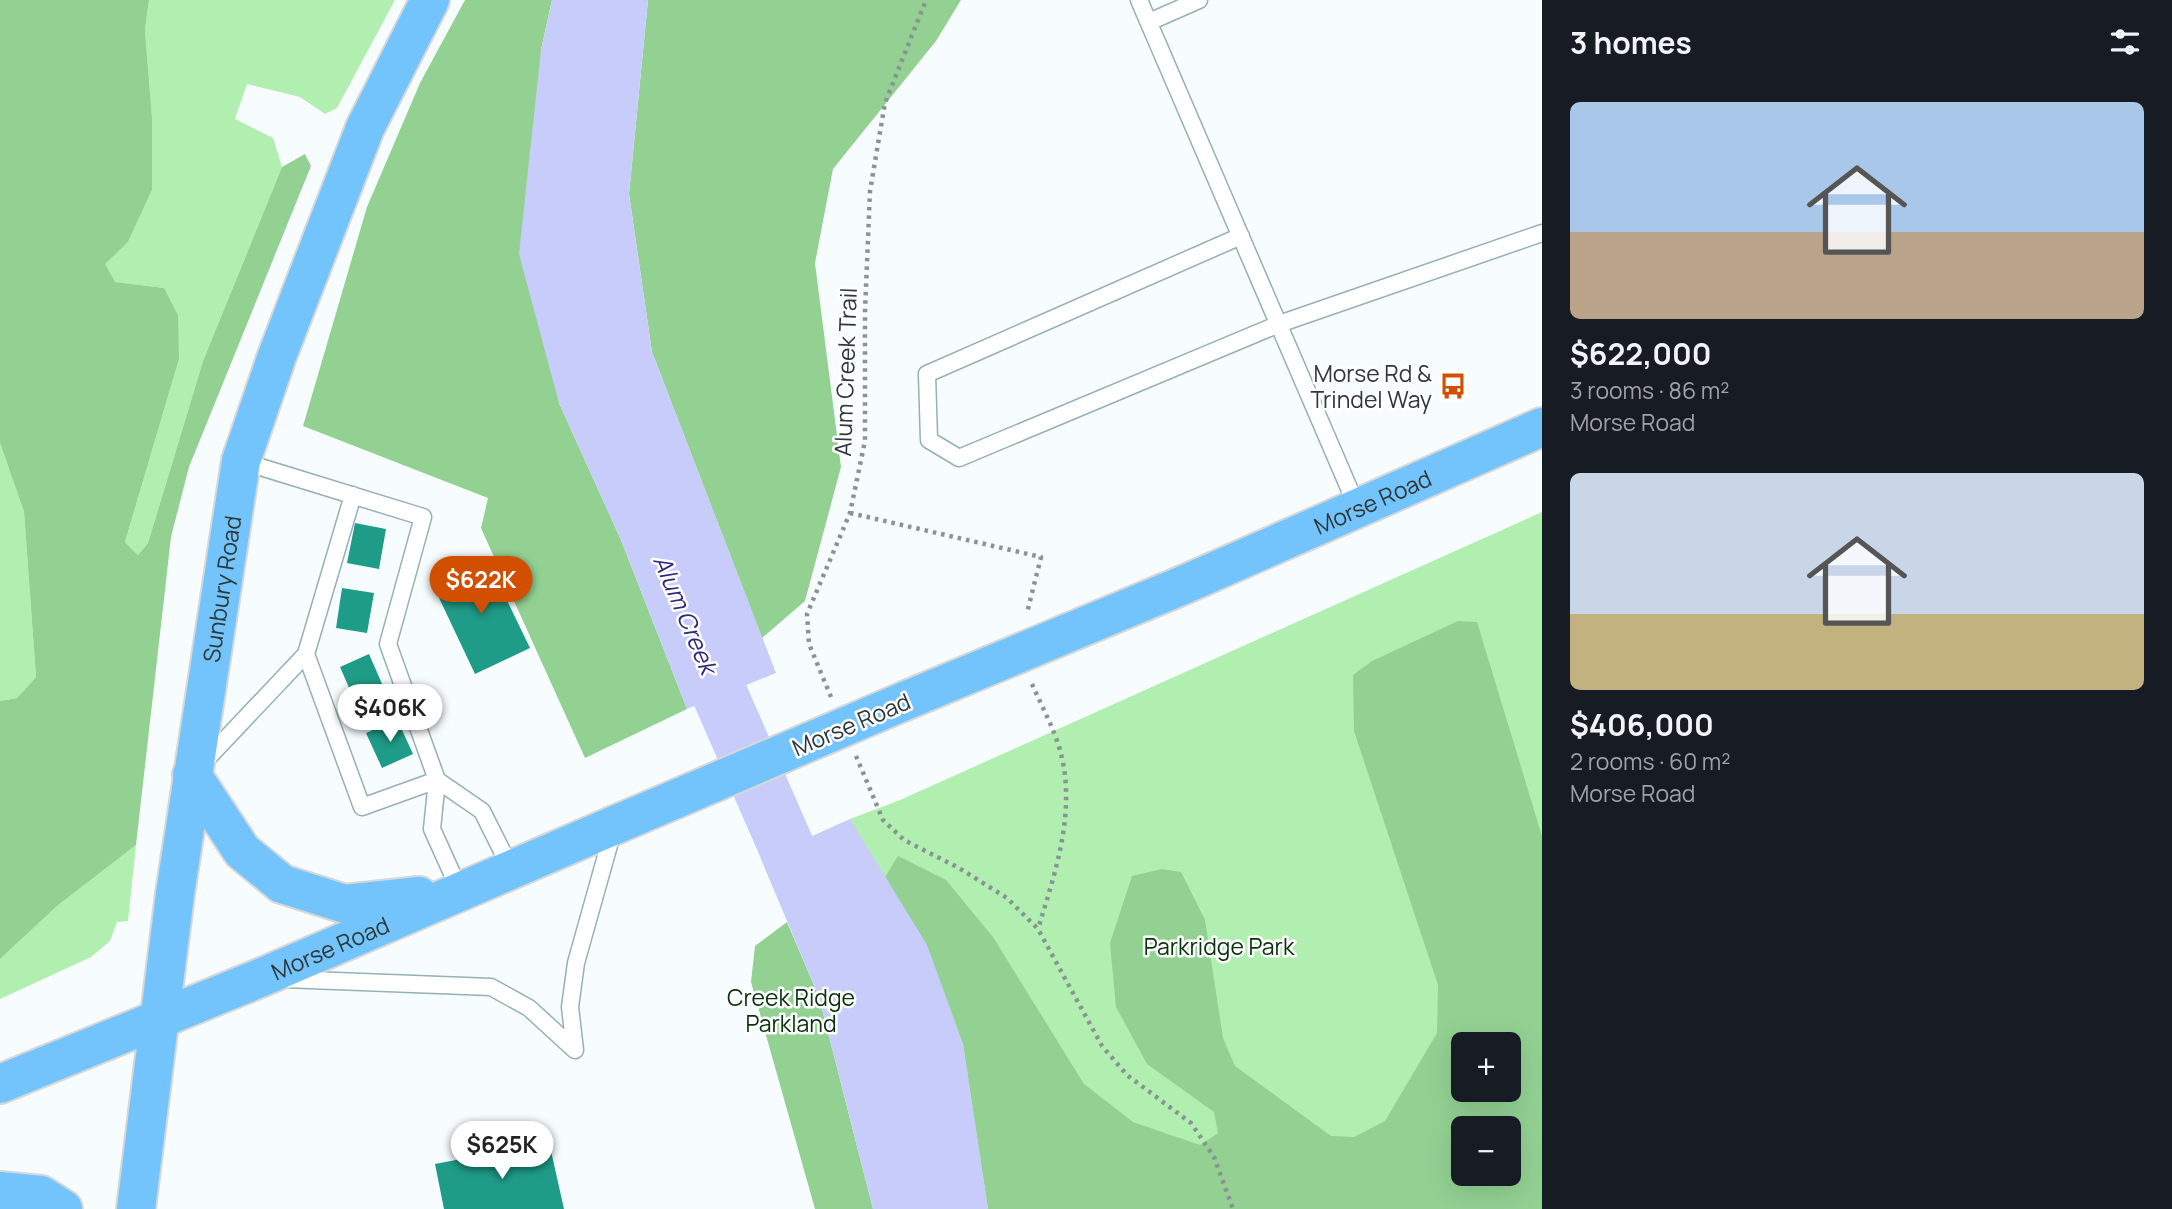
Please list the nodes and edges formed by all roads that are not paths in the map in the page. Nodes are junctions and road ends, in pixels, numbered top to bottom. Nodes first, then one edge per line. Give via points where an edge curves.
1 (430, 0) edge
2 (1139, 0) edge
3 (1199, 0) edge
4 (1149, 22) junction
5 (1542, 233) edge
6 (1241, 236) junction
7 (1279, 324) junction
8 (1542, 427) edge
9 (241, 461) junction
10 (353, 495) junction
11 (1358, 509) junction
12 (306, 654) junction
13 (192, 775) junction
14 (437, 780) junction
15 (615, 825) junction
16 (511, 869) junction
17 (460, 891) junction
18 (260, 978) junction
19 (160, 1019) junction
20 (0, 1084) edge
21 (0, 1110) edge
22 (0, 1191) edge
23 (63, 1209) edge
24 (136, 1209) edge

1 - 9 main road, Sunbury Road via 365,128
2 - 4 lane
3 - 4 lane
4 - 6 lane
5 - 7 lane
6 - 7 lane
6 - 7 lane via 927,374 929,440 959,458
7 - 11 lane
8 - 11 main road, Morse Road
9 - 10 lane
9 - 13 main road, Sunbury Road
10 - 12 lane
10 - 14 lane via 424,517 388,644
11 - 15 main road, Morse Road, bridge
12 - 13 lane
12 - 14 lane via 362,807
13 - 17 main road via 242,851 282,884 345,904
13 - 19 main road, Sunbury Road
14 - 16 lane via 482,811
14 - 17 lane via 432,829
15 - 16 main road, Morse Road
15 - 18 lane via 576,964 570,1007 575,1051 529,1008 491,987
16 - 17 main road, Morse Road
17 - 18 main road, Morse Road
18 - 19 main road, Morse Road
19 - 20 main road, Morse Road
19 - 21 main road, Morse Road
19 - 24 main road, Sunbury Road
22 - 23 main road via 41,1195

